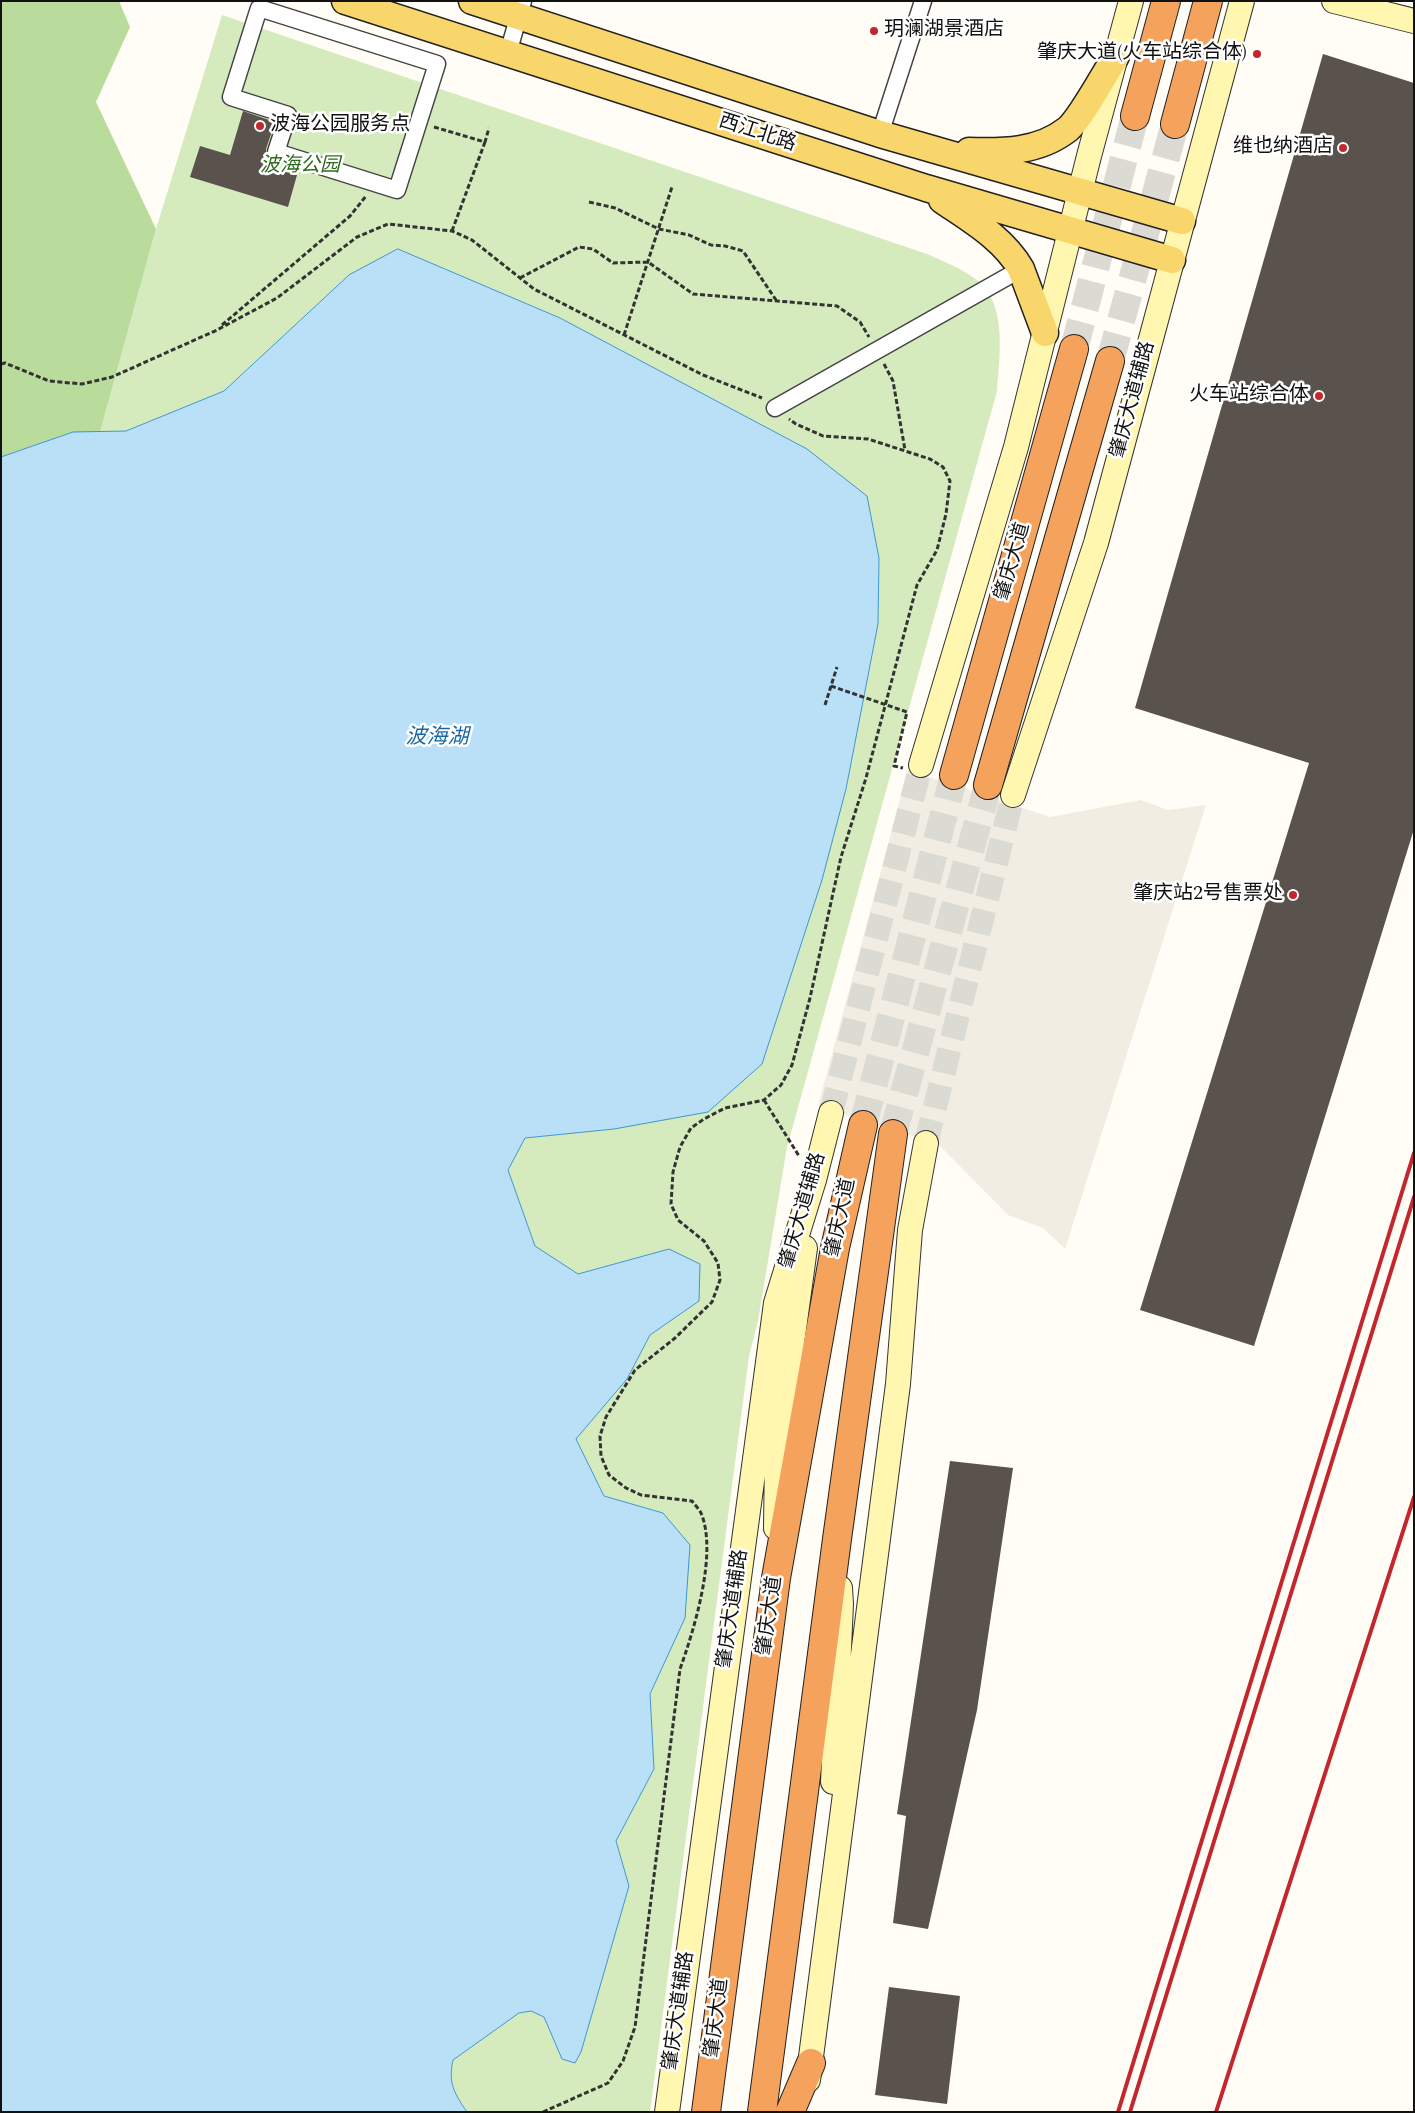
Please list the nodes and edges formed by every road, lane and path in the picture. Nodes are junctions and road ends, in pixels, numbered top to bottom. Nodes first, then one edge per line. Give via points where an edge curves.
1 (345, 1) edge
2 (472, 1) edge
3 (923, 1) edge
4 (1131, 1) edge
5 (1166, 1) edge
6 (1208, 1) edge
7 (1242, 1) edge
8 (1334, 1) edge
9 (521, 9) edge
10 (1413, 16) edge
11 (508, 53) junction
12 (1116, 56) junction
13 (1135, 116) tunnel mouth
14 (419, 122) junction
15 (1175, 124) tunnel mouth
16 (489, 128) dead end
17 (880, 134) junction
18 (485, 142) junction
19 (936, 151) junction
20 (374, 183) junction
21 (672, 187) dead end
22 (926, 188) junction
23 (1080, 192) junction
24 (589, 202) dead end
25 (1182, 221) junction
26 (659, 229) junction
27 (1071, 230) junction
28 (452, 231) junction
29 (1172, 260) junction
30 (648, 262) junction
31 (1021, 269) junction
32 (520, 278) junction
33 (776, 301) junction
34 (216, 330) junction
35 (1045, 333) junction
36 (624, 335) junction
37 (1074, 349) tunnel mouth
38 (876, 351) junction
39 (1110, 361) tunnel mouth
40 (1, 364) edge
41 (775, 408) junction
42 (905, 450) junction
43 (837, 667) dead end
44 (831, 686) junction
45 (825, 705) dead end
46 (886, 705) junction
47 (914, 767) joint
48 (954, 775) tunnel mouth
49 (988, 786) tunnel mouth
50 (1013, 795) tunnel mouth
51 (764, 1100) junction
52 (831, 1113) tunnel mouth
53 (863, 1125) tunnel mouth
54 (893, 1134) tunnel mouth
55 (926, 1144) tunnel mouth
56 (814, 1180) junction
57 (837, 1539) junction
58 (776, 1578) junction
59 (830, 1909) junction
60 (811, 2063) junction
61 (543, 2112) edge
62 (667, 2112) edge
63 (706, 2112) edge
64 (762, 2112) edge
65 (790, 2112) edge
66 (804, 2112) edge

1 - 11 main road, 西江北路
2 - 9 main road, 西江北路
3 - 17 street
4 - 12 street
5 - 13 highway
6 - 15 highway
7 - 25 street, 肇庆大道辅路
8 - 10 street
9 - 11 street
9 - 17 main road, 西江北路
11 - 22 main road, 西江北路
12 - 19 main road via 1069,128 1049,140 1024,150
12 - 23 street
14 - 18 path
14 - 20 street via 397,190
14 - 20 street via 437,64 259,8 231,97 288,115 276,152
16 - 18 path
17 - 19 main road, 西江北路
18 - 28 path
19 - 22 main road
19 - 23 main road, 西江北路
20 - 34 path via 350,216
21 - 26 path
22 - 27 main road, 西江北路
22 - 31 main road via 999,240
23 - 25 main road, 西江北路
23 - 27 street
24 - 26 path via 615,208
25 - 29 street, 肇庆大道辅路
26 - 30 path
26 - 33 path via 743,251
27 - 29 main road, 西江北路
27 - 35 street
28 - 32 path via 472,240
28 - 34 path via 388,224 357,237 277,298
29 - 50 street, 肇庆大道辅路 via 1096,542
30 - 32 path via 613,263 592,249 579,247
30 - 33 path via 693,294
30 - 36 path
31 - 35 main road
31 - 38 street
32 - 36 path via 534,290
33 - 38 path via 837,306 860,322
34 - 40 path via 112,377 82,384 49,380
35 - 47 street via 1016,446
36 - 41 path via 703,375 761,397
37 - 48 highway, 肇庆大道
38 - 41 street
38 - 42 path via 893,381
39 - 49 highway, 肇庆大道
41 - 42 path via 796,424 823,436 868,438
42 - 46 path via 943,467 950,481 937,550 917,585
43 - 44 path
44 - 45 path
44 - 46 path
46 - 47 path via 907,712 894,766
46 - 51 path via 841,857 792,1065 780,1085
51 - 56 path
51 - 61 path via 725,1108 704,1119 691,1128 680,1147 673,1172 670,1204 678,1220 704,1241 718,1263 720,1280 712,1302 636,1370 606,1417 600,1436 601,1456 609,1475 626,1488 641,1495 692,1501 701,1512 707,1535 704,1580 696,1625 680,1670 635,2027 623,2061 608,2083
52 - 56 street, 肇庆大道辅路
53 - 58 highway, 肇庆大道 via 833,1258
54 - 57 highway, 肇庆大道
55 - 59 street via 910,1230 898,1384
56 - 58 street via 777,1454
56 - 62 street, 肇庆大道辅路 via 776,1303
57 - 59 street via 841,1604
57 - 64 highway, 肇庆大道
58 - 63 highway, 肇庆大道
59 - 60 street
60 - 65 highway
60 - 66 street

